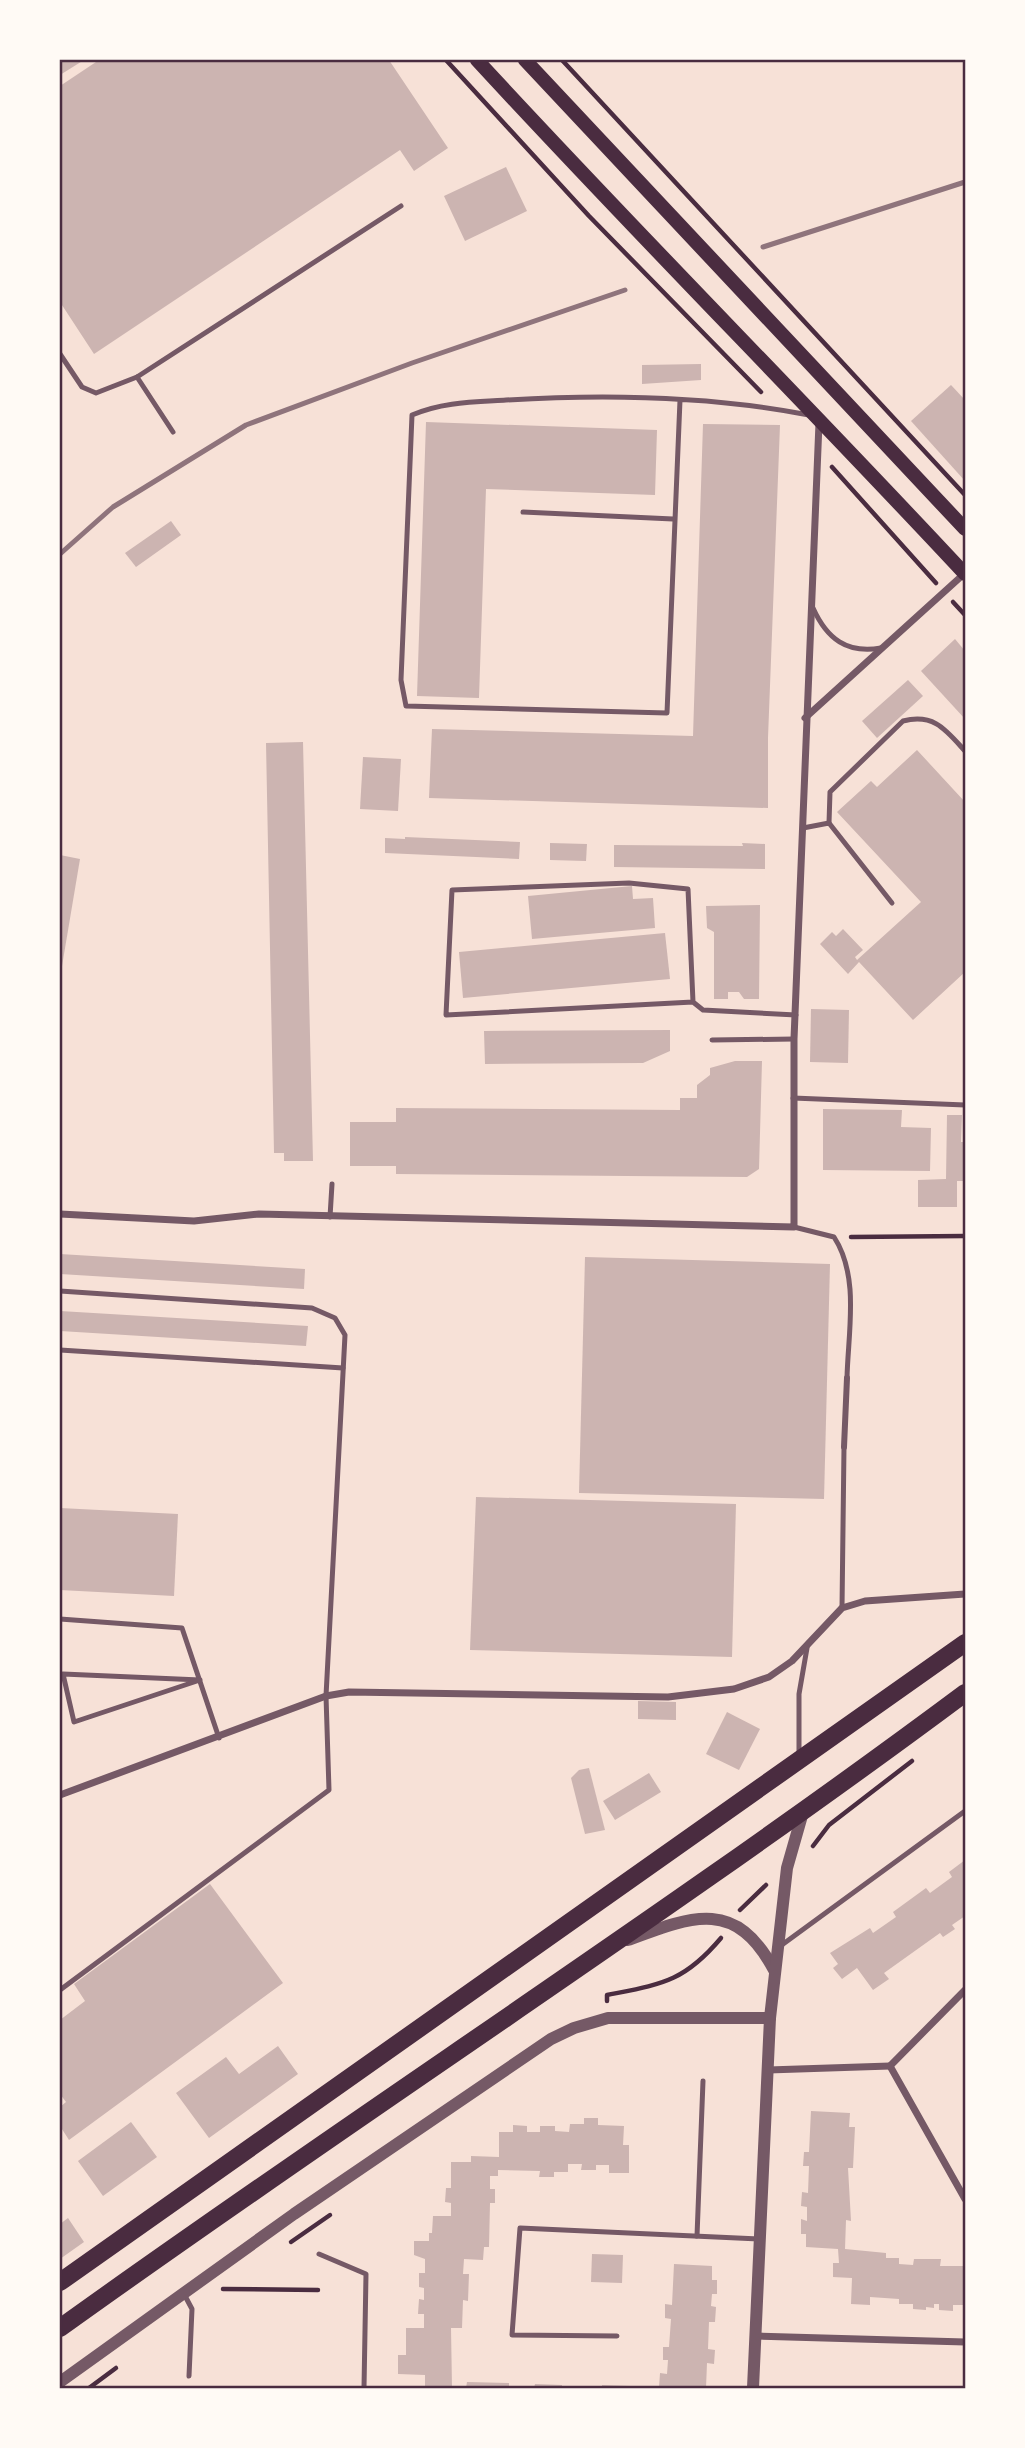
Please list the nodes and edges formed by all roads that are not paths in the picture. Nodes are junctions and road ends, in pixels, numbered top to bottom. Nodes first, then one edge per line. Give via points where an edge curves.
1 (477, 60) edge
2 (531, 61) edge
3 (401, 206) dead end
4 (60, 354) edge
5 (137, 377) junction
6 (680, 400) junction
7 (819, 417) junction
8 (173, 432) dead end
9 (523, 512) dead end
10 (673, 519) junction
11 (965, 529) edge
12 (965, 573) edge
13 (811, 602) junction
14 (882, 648) junction
15 (805, 718) junction
16 (965, 751) edge
17 (829, 824) junction
18 (803, 828) junction
19 (892, 903) dead end
20 (693, 1002) junction
21 (796, 1015) junction
22 (794, 1039) junction
23 (712, 1040) dead end
24 (793, 1097) junction
25 (965, 1105) edge
26 (332, 1184) dead end
27 (60, 1214) edge
28 (330, 1217) junction
29 (794, 1227) junction
30 (60, 1291) edge
31 (60, 1350) edge
32 (343, 1368) junction
33 (847, 1378) joint
34 (844, 1447) joint
35 (965, 1594) edge
36 (842, 1608) junction
37 (60, 1619) edge
38 (965, 1643) edge
39 (807, 1648) junction
40 (200, 1680) junction
41 (62, 1692) edge
42 (965, 1693) edge
43 (326, 1696) junction
44 (219, 1738) junction
45 (799, 1763) junction
46 (60, 1795) edge
47 (965, 1811) edge
48 (803, 1812) junction
49 (608, 1947) junction
50 (776, 1949) junction
51 (774, 1970) junction
52 (60, 1990) edge
53 (965, 1990) edge
54 (770, 2018) junction
55 (890, 2066) junction
56 (768, 2070) junction
57 (703, 2081) dead end
58 (965, 2199) edge
59 (698, 2236) junction
60 (760, 2239) junction
61 (319, 2254) dead end
62 (60, 2282) edge
63 (183, 2293) junction
64 (60, 2328) edge
65 (617, 2336) dead end
66 (756, 2336) junction
67 (965, 2342) edge
68 (190, 2376) dead end
69 (60, 2382) edge
70 (364, 2389) edge
71 (753, 2389) edge

1 - 7 main road
2 - 11 main road
3 - 5 lane
4 - 5 lane via 82,387 96,393
5 - 8 lane
6 - 7 lane
6 - 10 lane
6 - 10 lane via 557,397 435,405 412,415 401,680 406,706 667,713
7 - 12 main road
7 - 13 street
9 - 10 lane
12 - 14 street
13 - 14 lane via 821,627 835,641 851,649
13 - 15 street
14 - 15 street
15 - 18 street
16 - 17 lane via 943,726 919,717 903,721 830,792
17 - 18 lane
17 - 19 lane
18 - 21 street
20 - 20 lane via 446,1015 452,890 629,883 688,889
20 - 21 lane via 703,1010
21 - 22 street
22 - 23 lane
22 - 24 street
24 - 25 lane
24 - 29 street
26 - 28 lane
27 - 28 street via 194,1221 259,1214
28 - 29 street
29 - 33 lane via 834,1237 844,1253 850,1282
30 - 32 lane via 312,1308 335,1318 345,1335
31 - 32 lane
32 - 43 lane
33 - 34 street
34 - 36 lane
35 - 36 street via 866,1601
36 - 39 street
37 - 40 lane via 182,1628
38 - 45 main road
39 - 43 street via 769,1677 734,1689 668,1698 395,1692
39 - 45 lane via 799,1694
40 - 41 lane via 63,1674
40 - 41 lane via 74,1722
40 - 44 lane
42 - 48 main road
43 - 44 street
43 - 52 lane via 329,1790
44 - 46 street
45 - 62 main road
47 - 50 lane
48 - 49 main road
48 - 50 street via 787,1868
49 - 51 street via 684,1920 717,1918 757,1940
49 - 64 main road
50 - 51 street
51 - 54 street
53 - 55 street
54 - 56 street
54 - 63 street via 631,2016 574,2028 529,2054
55 - 56 street
55 - 58 street
56 - 60 street
57 - 59 lane
59 - 60 lane
59 - 65 lane via 520,2228 512,2335
60 - 66 street
61 - 70 lane via 366,2274
63 - 68 lane via 192,2309
63 - 69 street
66 - 67 street
66 - 71 street

